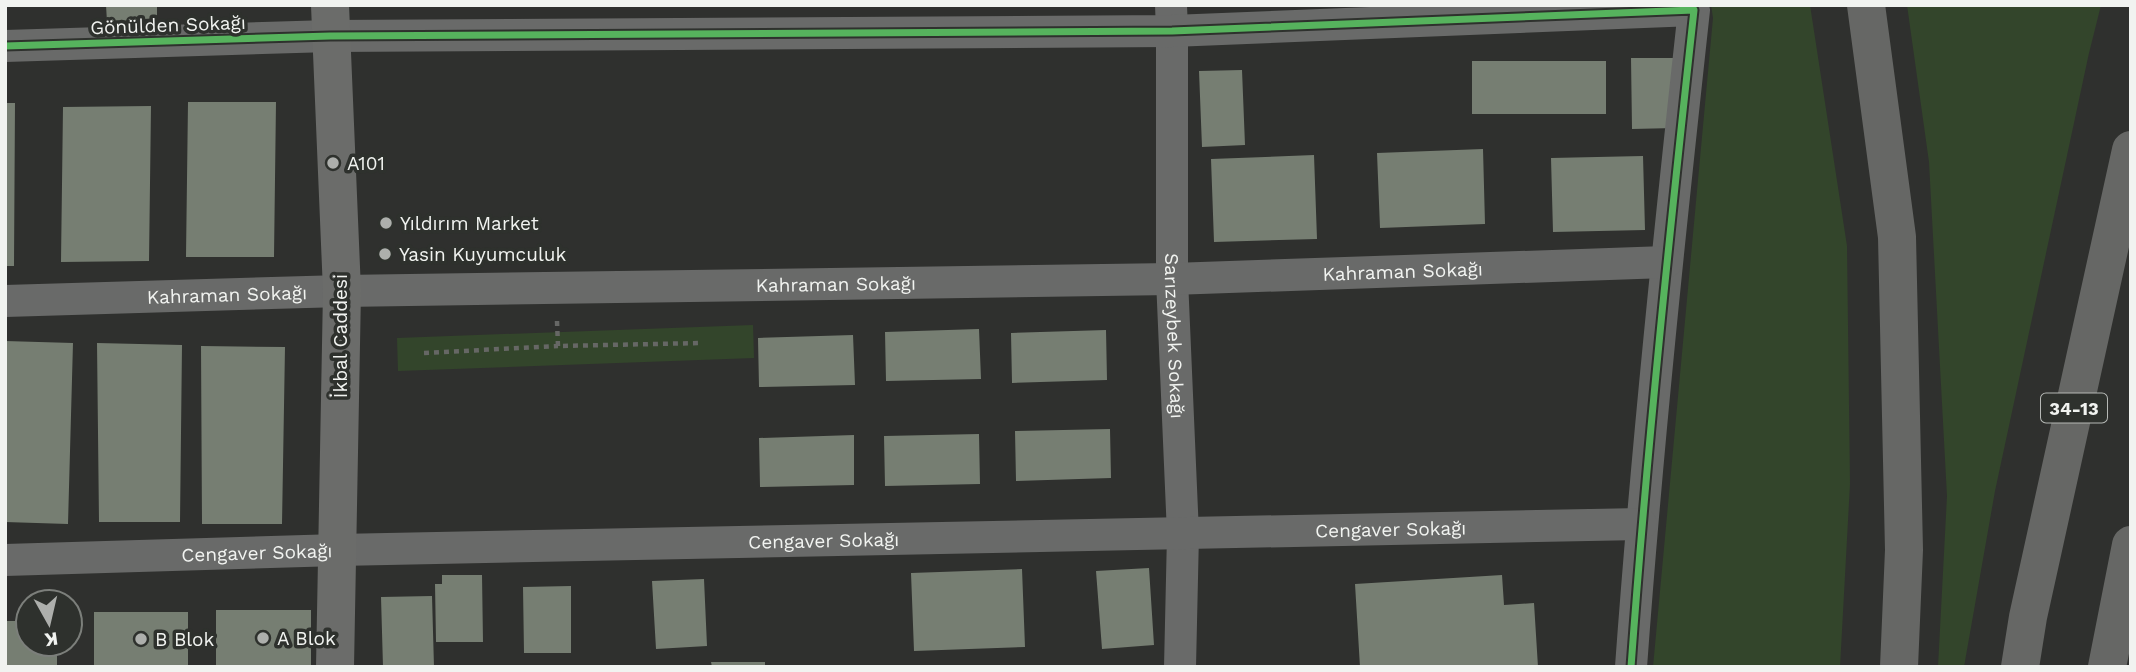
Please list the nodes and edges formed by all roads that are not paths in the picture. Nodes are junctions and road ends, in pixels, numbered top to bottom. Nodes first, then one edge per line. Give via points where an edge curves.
1 (1866, 5) edge
2 (1172, 18) edge
3 (330, 21) edge
4 (5, 46) edge
5 (2131, 150) edge
6 (1666, 262) junction
7 (1172, 279) junction
8 (342, 291) junction
9 (5, 301) edge
10 (1641, 524) junction
11 (1183, 534) junction
12 (2131, 545) edge
13 (338, 550) junction
14 (5, 560) edge
15 (335, 667) edge
16 (1180, 667) edge
17 (1631, 667) edge
18 (1899, 667) edge
19 (2020, 667) edge
20 (2107, 667) edge

1 - 18 highway via 1897,237 1904,550
2 - 3 street, Gönülden Sokağı
2 - 6 street, Gönülden Sokağı via 1694,10
2 - 7 street, Sarızeybek Sokağı
3 - 4 street, Gönülden Sokağı
3 - 8 main road, İkbal Caddesi
5 - 19 highway, 34-13
6 - 7 street, Kahraman Sokağı
6 - 10 street
7 - 8 street, Kahraman Sokağı
7 - 11 street, Sarızeybek Sokağı
8 - 9 street, Kahraman Sokağı
8 - 13 main road, İkbal Caddesi
10 - 11 street, Cengaver Sokağı
10 - 17 street
11 - 13 street, Cengaver Sokağı
11 - 16 street, Sarızeybek Sokağı
12 - 20 highway
13 - 14 street, Cengaver Sokağı
13 - 15 main road, İkbal Caddesi

